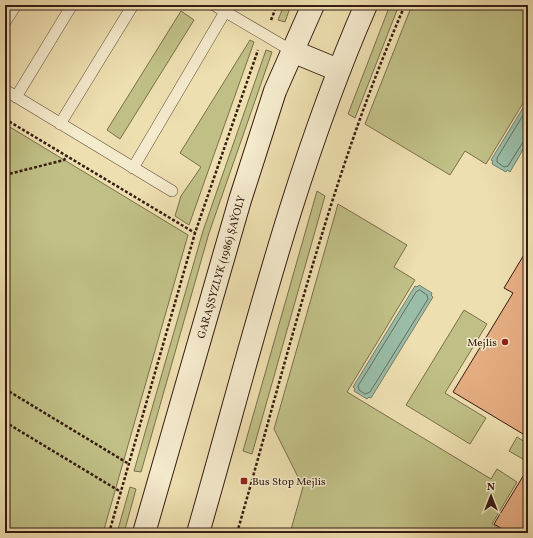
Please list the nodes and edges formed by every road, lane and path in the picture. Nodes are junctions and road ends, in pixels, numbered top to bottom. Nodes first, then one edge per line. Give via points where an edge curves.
1 (16, 5) edge
2 (72, 5) edge
3 (133, 5) edge
4 (214, 5) edge
5 (277, 5) edge
6 (312, 5) edge
7 (366, 5) edge
8 (405, 5) edge
9 (227, 8) edge
10 (5, 22) edge
11 (265, 35) junction
12 (292, 51) junction
13 (338, 70) junction
14 (5, 90) edge
15 (16, 97) junction
16 (5, 119) edge
17 (60, 124) junction
18 (67, 156) junction
19 (133, 168) junction
20 (5, 175) edge
21 (172, 191) dead end
22 (195, 233) junction
23 (5, 389) edge
24 (5, 422) edge
25 (129, 464) junction
26 (121, 492) junction
27 (109, 533) edge
28 (144, 533) edge
29 (198, 533) edge
30 (237, 533) edge

1 - 10 lane
2 - 15 lane
3 - 17 lane
4 - 9 lane
5 - 11 path
6 - 12 main road, GARAŞSYZLYK (1986) ŞAÝOLY
7 - 13 main road
8 - 30 path via 332,200
9 - 11 lane
9 - 19 lane
11 - 12 lane
11 - 22 path
12 - 13 main road
12 - 28 main road, GARAŞSYZLYK (1986) ŞAÝOLY via 275,91 240,200
13 - 29 main road via 286,224
14 - 15 lane
15 - 17 lane
16 - 18 path
17 - 19 lane
18 - 20 path via 64,160
18 - 22 path
19 - 21 lane
22 - 25 path
23 - 25 path
24 - 26 path
25 - 26 path
26 - 27 path

